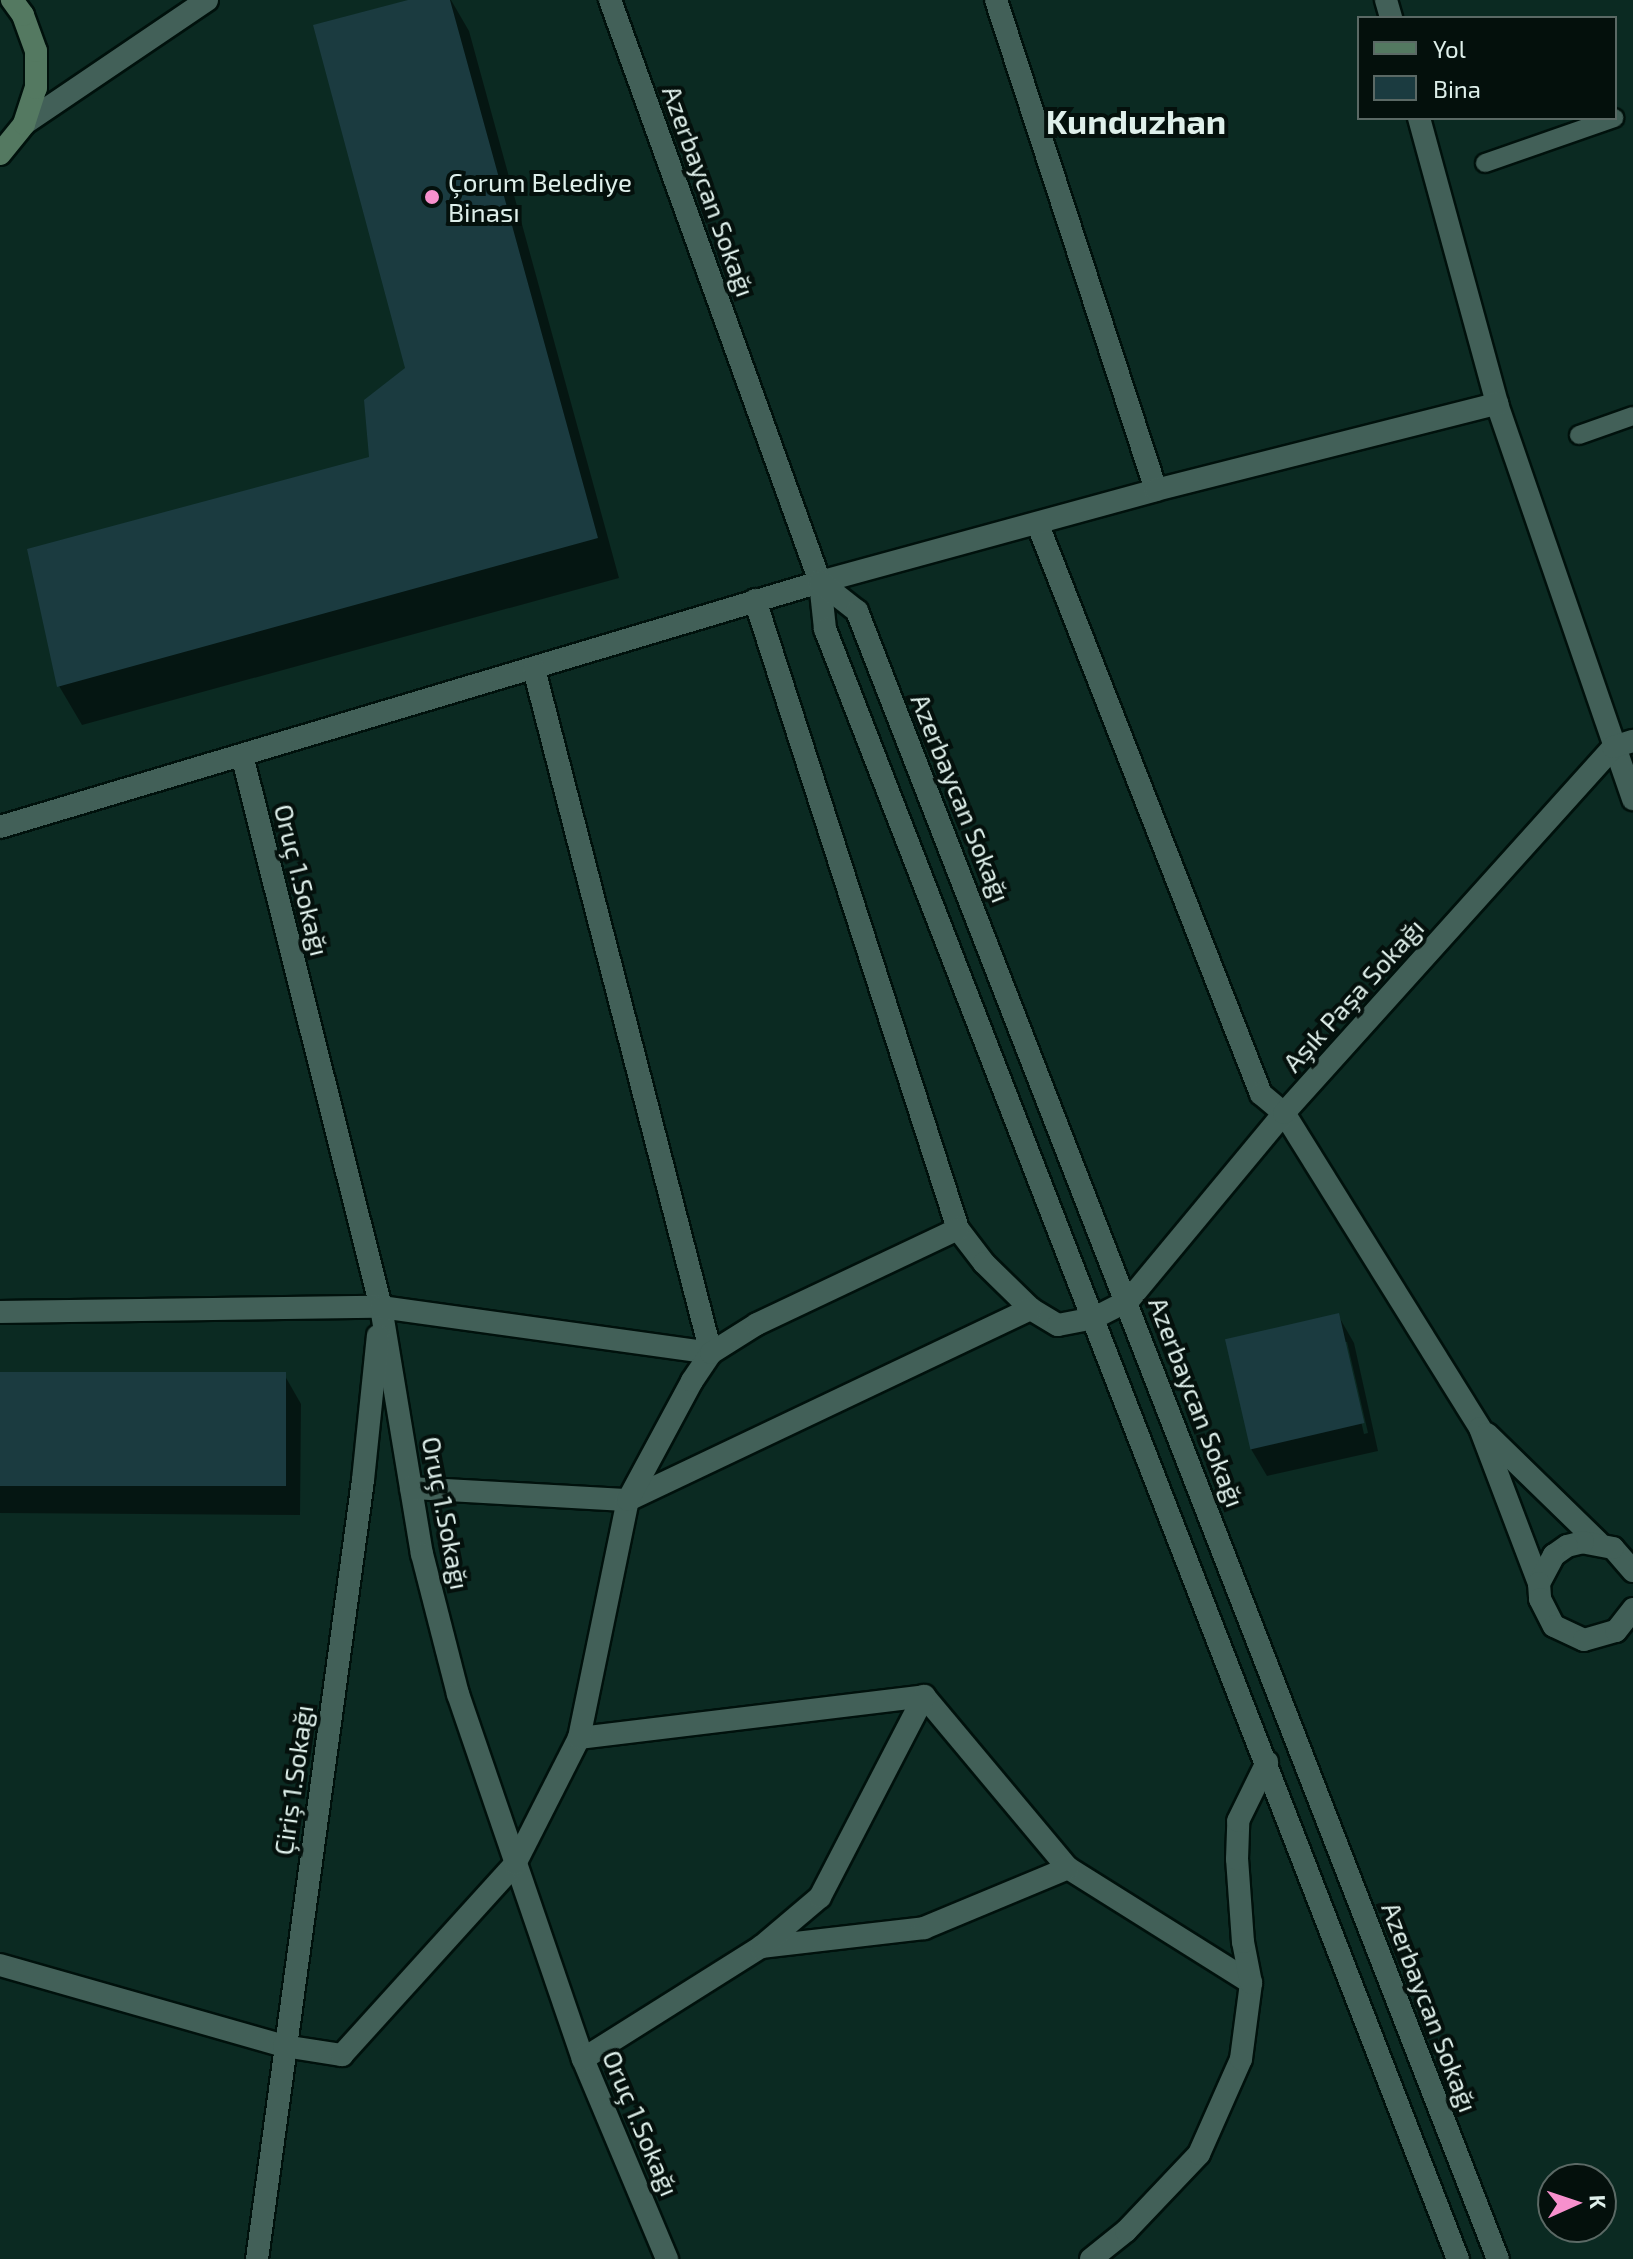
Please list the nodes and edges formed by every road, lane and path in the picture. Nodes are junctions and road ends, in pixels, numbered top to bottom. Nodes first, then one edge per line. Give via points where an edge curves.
1 (12, 0) edge
2 (207, 0) edge
3 (610, 0) edge
4 (996, 0) edge
5 (1420, 120) edge
6 (1608, 120) edge
7 (24, 124) junction
8 (2, 156) edge
9 (1485, 163) dead end
10 (1497, 404) junction
11 (1633, 416) edge
12 (1579, 435) dead end
13 (1156, 490) junction
14 (1038, 525) junction
15 (820, 582) junction
16 (755, 600) junction
17 (534, 669) junction
18 (1623, 744) edge
19 (242, 755) junction
20 (1633, 799) edge
21 (0, 827) edge
22 (1284, 1113) junction
23 (958, 1229) junction
24 (1128, 1301) junction
25 (381, 1307) junction
26 (1031, 1309) junction
27 (0, 1312) edge
28 (1094, 1318) junction
29 (711, 1353) junction
30 (1480, 1428) junction
31 (411, 1488) junction
32 (628, 1500) junction
33 (1615, 1546) edge
34 (1633, 1571) edge
35 (1539, 1583) junction
36 (1633, 1610) edge
37 (924, 1696) junction
38 (579, 1738) junction
39 (1267, 1762) junction
40 (515, 1864) junction
41 (1068, 1868) junction
42 (761, 1947) junction
43 (0, 1965) edge
44 (1251, 1983) junction
45 (284, 2046) junction
46 (583, 2059) junction
47 (257, 2259) edge
48 (667, 2259) edge
49 (1091, 2259) edge
50 (1458, 2259) edge
51 (1498, 2259) edge

1 - 7 main road via 36,51 36,88
2 - 7 street
3 - 15 street, Azerbaycan Sokağı
4 - 13 street
5 - 10 street
6 - 9 lane
7 - 8 main road
10 - 13 street
10 - 18 street
11 - 12 lane
13 - 14 street
14 - 15 street
14 - 22 street via 1261,1094
15 - 16 street
15 - 24 street, Azerbaycan Sokağı via 857,611
15 - 28 street, Azerbaycan Sokağı via 825,629
16 - 17 street
16 - 23 street
17 - 19 street
17 - 29 street
18 - 20 street
18 - 22 street, Aşık Paşa Sokağı
19 - 21 street
19 - 25 street, Oruç 1.Sokağı
22 - 24 street, Aşık Paşa Sokağı
22 - 30 street
23 - 26 street
23 - 29 street via 757,1324
24 - 28 street
24 - 51 street, Azerbaycan Sokağı
25 - 27 street
25 - 29 street
25 - 31 street, Oruç 1.Sokağı
25 - 45 street, Çiriş 1.Sokağı via 363,1480
26 - 28 street via 1058,1325
26 - 32 street
28 - 39 street, Azerbaycan Sokağı
29 - 32 street
30 - 33 street
30 - 35 street
31 - 32 street
31 - 40 street, Oruç 1.Sokağı via 458,1694
32 - 38 street
33 - 34 street
33 - 35 street via 1567,1546 1544,1568
35 - 36 street via 1545,1614 1554,1626 1584,1640 1616,1631
37 - 38 street
37 - 41 street
37 - 42 street via 820,1897
38 - 40 street
39 - 44 street via 1238,1821 1241,1914
39 - 50 street, Azerbaycan Sokağı
40 - 45 street via 342,2055
40 - 46 street, Oruç 1.Sokağı
41 - 42 street via 924,1928
41 - 44 street
42 - 46 street
43 - 45 street
44 - 49 street via 1241,2059 1199,2154 1126,2231
45 - 47 street, Çiriş 1.Sokağı
46 - 48 street, Oruç 1.Sokağı

